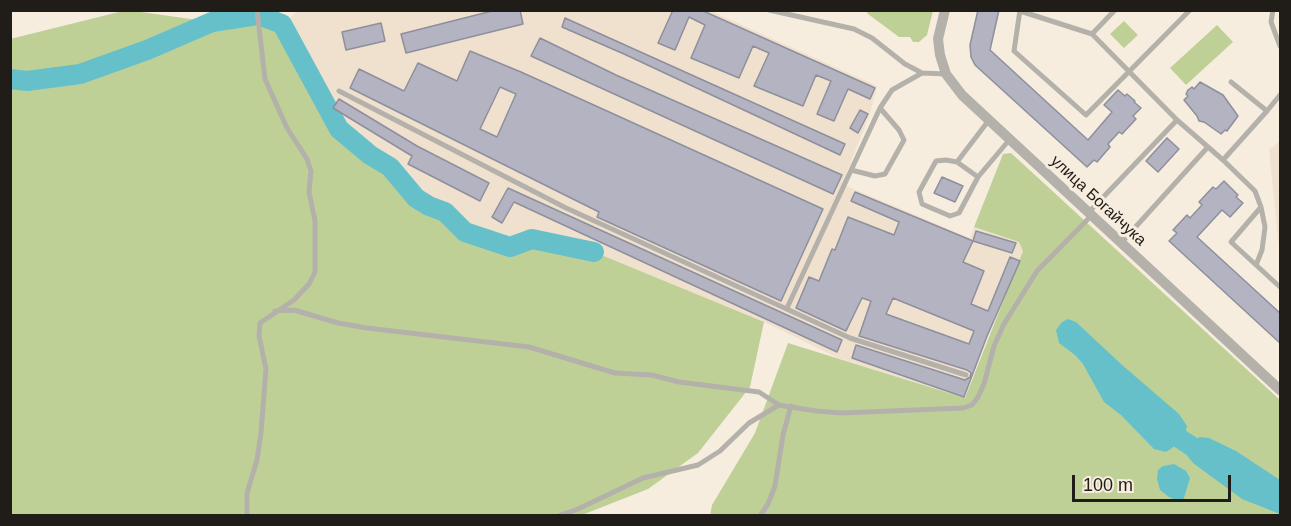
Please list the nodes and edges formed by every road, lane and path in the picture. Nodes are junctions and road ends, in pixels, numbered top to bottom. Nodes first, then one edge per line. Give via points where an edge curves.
1 (257, 10) edge
2 (769, 10) edge
3 (945, 10) edge
4 (1115, 10) edge
5 (1190, 10) edge
6 (1273, 10) edge
7 (1020, 11) edge
8 (1092, 34) junction
9 (1281, 46) edge
10 (1129, 71) junction
11 (922, 73) junction
12 (945, 74) junction
13 (1231, 82) dead end
14 (339, 91) dead end
15 (1281, 95) edge
16 (880, 108) junction
17 (1267, 111) junction
18 (989, 120) junction
19 (1177, 120) junction
20 (1010, 139) junction
21 (1207, 148) junction
22 (1224, 160) junction
23 (957, 162) junction
24 (851, 170) junction
25 (978, 177) junction
26 (1261, 207) junction
27 (1090, 214) junction
28 (1121, 243) junction
29 (1256, 265) junction
30 (1281, 287) edge
31 (787, 308) junction
32 (275, 311) junction
33 (966, 375) dead end
34 (1281, 390) edge
35 (779, 405) junction
36 (791, 406) junction
37 (248, 516) edge
38 (558, 516) edge
39 (760, 516) edge

1 - 32 lane via 265,79 287,128 307,159 315,221 315,272 294,300
2 - 11 lane via 854,29
3 - 12 street, улица Богайчука via 938,39
4 - 8 lane
5 - 10 lane
6 - 9 lane via 1271,22
7 - 8 lane
7 - 10 lane via 1014,51 1086,116
8 - 10 lane
10 - 19 lane
11 - 12 lane
11 - 16 lane via 892,90
12 - 18 street, улица Богайчука
13 - 17 lane
14 - 31 lane via 564,207
15 - 17 lane
16 - 24 lane
16 - 24 lane via 904,140 885,174 875,176
17 - 22 lane
18 - 20 street, улица Богайчука
18 - 23 lane
19 - 21 lane
19 - 27 lane
20 - 25 lane
20 - 27 street, улица Богайчука
21 - 22 lane
21 - 28 lane
22 - 26 lane via 1255,191
23 - 25 lane
23 - 25 lane via 936,161 918,192 922,204 950,216 959,213
24 - 31 lane
26 - 29 lane via 1265,227
26 - 29 lane via 1231,242
27 - 28 street, улица Богайчука
27 - 36 lane via 1037,271 1022,294 994,346 984,384 972,405 842,413
28 - 34 street, улица Богайчука
29 - 30 lane
31 - 33 lane via 850,338
32 - 35 lane via 294,310 367,328 529,347 615,373 759,392
32 - 37 lane via 260,323 266,369 257,460 247,493
35 - 36 lane
35 - 38 lane via 749,423 720,451 698,465 643,478
36 - 39 lane via 776,486

